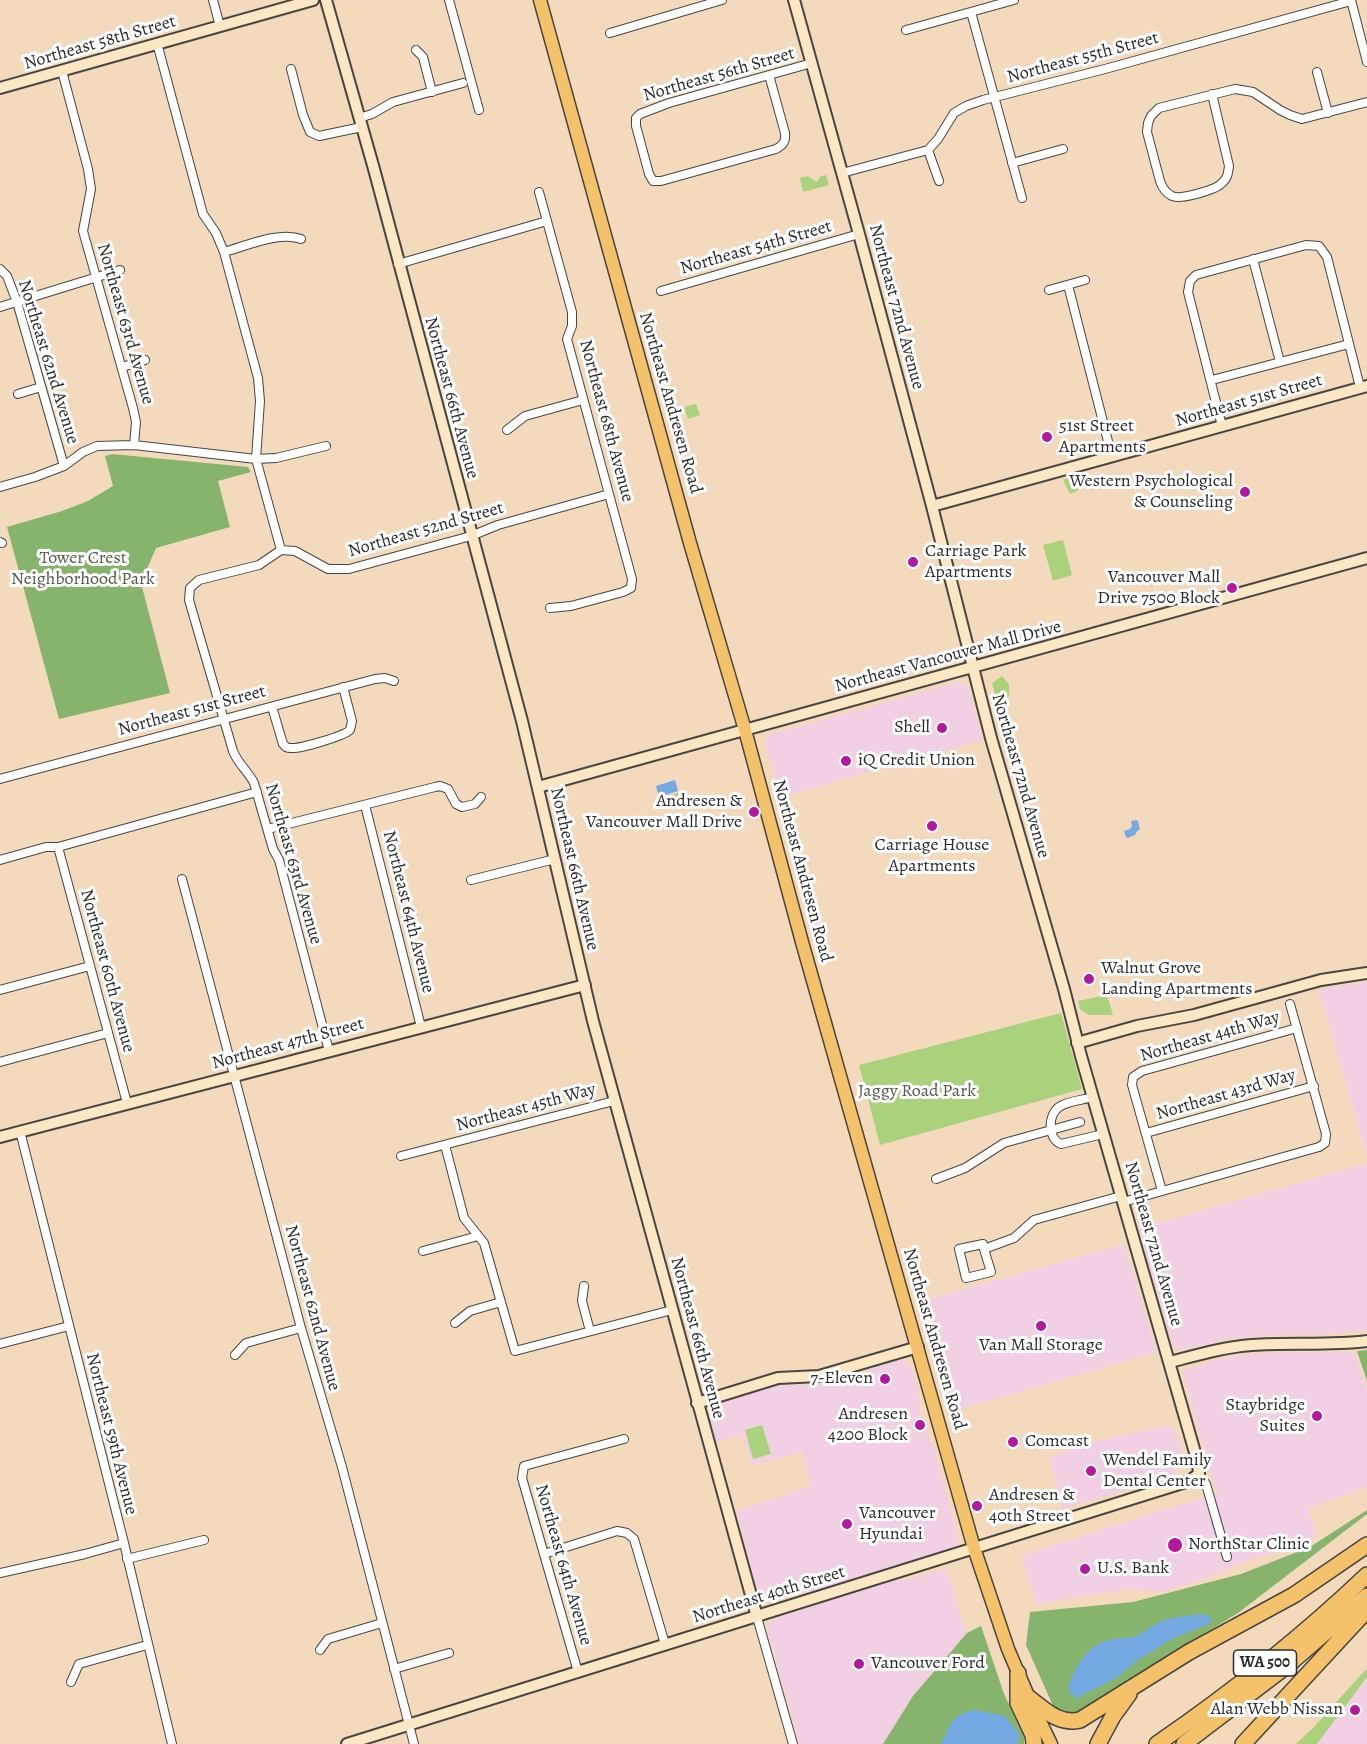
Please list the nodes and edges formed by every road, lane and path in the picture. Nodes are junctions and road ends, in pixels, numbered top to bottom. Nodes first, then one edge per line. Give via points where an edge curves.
1 (213, 0) edge
2 (313, 0) edge
3 (326, 0) edge
4 (449, 0) edge
5 (540, 0) edge
6 (722, 0) edge
7 (794, 0) edge
8 (1014, 0) edge
9 (1351, 1) edge
10 (971, 12) junction
11 (220, 26) junction
12 (906, 30) dead end
13 (610, 33) dead end
14 (157, 43) junction
15 (416, 50) dead end
16 (1367, 62) edge
17 (812, 63) junction
18 (291, 69) dead end
19 (62, 71) junction
20 (1317, 72) dead end
21 (769, 75) junction
22 (463, 83) dead end
23 (0, 88) edge
24 (432, 92) junction
25 (1212, 94) junction
26 (994, 97) junction
27 (1367, 102) edge
28 (479, 110) dead end
29 (1328, 113) junction
30 (361, 123) junction
31 (1063, 148) dead end
32 (928, 150) junction
33 (1012, 163) junction
34 (842, 173) junction
35 (939, 181) dead end
36 (539, 192) dead end
37 (1022, 198) dead end
38 (547, 221) junction
39 (859, 234) junction
40 (302, 239) dead end
41 (224, 252) junction
42 (1253, 259) junction
43 (398, 264) junction
44 (0, 269) edge
45 (120, 270) dead end
46 (97, 278) junction
47 (1085, 280) dead end
48 (1068, 285) junction
49 (1049, 290) dead end
50 (661, 291) dead end
51 (17, 302) junction
52 (0, 307) edge
53 (1349, 344) junction
54 (145, 360) dead end
55 (1280, 362) junction
56 (122, 367) junction
57 (1212, 380) junction
58 (1364, 386) edge
59 (41, 387) junction
60 (18, 394) dead end
61 (583, 400) junction
62 (1222, 426) junction
63 (507, 430) dead end
64 (134, 445) junction
65 (326, 446) dead end
66 (1112, 457) junction
67 (256, 459) junction
68 (64, 466) junction
69 (0, 487) edge
70 (609, 494) junction
71 (932, 506) junction
72 (471, 536) junction
73 (281, 550) junction
74 (1367, 558) edge
75 (550, 608) dead end
76 (973, 668) junction
77 (394, 681) dead end
78 (343, 687) junction
79 (272, 707) junction
80 (224, 720) junction
81 (745, 730) junction
82 (0, 779) edge
83 (538, 787) junction
84 (257, 792) junction
85 (481, 797) dead end
86 (365, 805) junction
87 (268, 830) junction
88 (58, 847) junction
89 (555, 859) junction
90 (0, 860) edge
91 (182, 879) dead end
92 (471, 880) dead end
93 (90, 966) junction
94 (1367, 973) edge
95 (585, 985) junction
96 (0, 990) edge
97 (1290, 1004) dead end
98 (422, 1027) junction
99 (1297, 1028) junction
100 (108, 1033) junction
101 (1077, 1043) junction
102 (329, 1051) junction
103 (0, 1062) edge
104 (234, 1076) junction
105 (1314, 1086) junction
106 (1093, 1097) junction
107 (614, 1101) junction
108 (127, 1103) junction
109 (1080, 1122) dead end
110 (1050, 1130) junction
111 (20, 1131) junction
112 (1146, 1133) junction
113 (1103, 1134) junction
114 (0, 1137) edge
115 (445, 1145) junction
116 (401, 1156) dead end
117 (936, 1179) dead end
118 (1162, 1191) junction
119 (1122, 1199) junction
120 (478, 1236) junction
121 (984, 1249) junction
122 (423, 1251) dead end
123 (584, 1286) dead end
124 (501, 1302) junction
125 (672, 1310) junction
126 (455, 1323) dead end
127 (69, 1326) junction
128 (301, 1328) junction
129 (590, 1331) junction
130 (1367, 1341) edge
131 (0, 1344) edge
132 (918, 1347) junction
133 (235, 1355) dead end
134 (1170, 1362) junction
135 (698, 1403) junction
136 (624, 1439) dead end
137 (1199, 1474) junction
138 (204, 1540) dead end
139 (124, 1543) junction
140 (1367, 1545) edge
141 (974, 1548) junction
142 (544, 1554) junction
143 (1227, 1557) dead end
144 (127, 1559) junction
145 (0, 1573) edge
146 (1367, 1575) edge
147 (1367, 1596) edge
148 (1367, 1610) edge
149 (757, 1617) junction
150 (382, 1623) junction
151 (665, 1644) junction
152 (147, 1645) junction
153 (320, 1650) dead end
154 (449, 1653) dead end
155 (394, 1669) junction
156 (578, 1672) junction
157 (1018, 1673) junction
158 (71, 1682) dead end
159 (1137, 1685) junction
160 (1029, 1698) junction
161 (409, 1726) junction
162 (172, 1744) edge
163 (347, 1744) edge
164 (414, 1744) edge
165 (793, 1744) edge
166 (1034, 1744) edge
167 (1052, 1744) edge
168 (1098, 1744) edge
169 (1157, 1744) edge
170 (1184, 1744) edge
171 (1243, 1744) edge

1 - 11 street
2 - 11 street, Northeast 58th Street
3 - 30 street, Northeast 66th Avenue
4 - 28 street
5 - 81 main road, Northeast Andresen Road
6 - 13 street
7 - 17 street, Northeast 72nd Avenue
8 - 10 street
9 - 16 street
9 - 26 street, Northeast 55th Street
10 - 12 street
10 - 26 street
11 - 14 street, Northeast 58th Street
14 - 19 street, Northeast 58th Street
14 - 41 street via 203,214
15 - 24 street via 423,57
17 - 21 street, Northeast 56th Street
17 - 34 street, Northeast 72nd Avenue
18 - 30 street via 310,132 318,135
19 - 23 street, Northeast 58th Street
19 - 46 street, Northeast 63rd Avenue via 88,168 91,189 83,231
20 - 29 street
21 - 21 street, Northeast 56th Street via 640,114 636,126 653,181 776,149 785,142
22 - 24 street
24 - 30 street via 393,102
25 - 25 street via 1159,108 1148,123 1160,181 1172,196 1179,198 1210,189 1221,185 1228,176
25 - 29 street via 1235,89 1253,92 1290,116 1302,119
26 - 32 street, Northeast 55th Street via 954,113
26 - 33 street
27 - 29 street
30 - 43 street, Northeast 66th Avenue
31 - 33 street
32 - 34 street
32 - 35 street
33 - 37 street
34 - 39 street, Northeast 72nd Avenue
36 - 38 street, Northeast 68th Avenue
38 - 43 street
38 - 61 street, Northeast 68th Avenue via 572,312 567,339
39 - 50 street, Northeast 54th Street
39 - 71 street, Northeast 72nd Avenue
40 - 41 street via 279,237
41 - 67 street via 258,378
42 - 53 street via 1306,245 1319,246 1327,257
42 - 55 street
42 - 57 street via 1196,275 1190,281 1188,292
43 - 72 street, Northeast 66th Avenue
44 - 51 street, Northeast 62nd Avenue via 7,276
45 - 46 street
46 - 51 street
46 - 56 street, Northeast 63rd Avenue
47 - 48 street
48 - 49 street
48 - 66 street
51 - 52 street
51 - 59 street, Northeast 62nd Avenue
53 - 55 street
53 - 58 street
54 - 56 street
55 - 57 street
56 - 64 street, Northeast 63rd Avenue via 136,422
57 - 62 street
58 - 62 street, Northeast 51st Street
59 - 60 street
59 - 68 street, Northeast 62nd Avenue
61 - 63 street via 525,416
61 - 70 street, Northeast 68th Avenue
62 - 66 street, Northeast 51st Street
64 - 67 street
64 - 68 street via 97,446
65 - 67 street
66 - 71 street, Northeast 51st Street
67 - 73 street
68 - 69 street
70 - 72 street, Northeast 52nd Street
70 - 75 street, Northeast 68th Avenue via 632,579 631,588 572,606
71 - 76 street, Northeast 72nd Avenue
72 - 73 street, Northeast 52nd Street via 349,569 328,569 295,551
72 - 83 street, Northeast 66th Avenue
73 - 80 street, Northeast 63rd Avenue via 259,565 199,580 190,588 189,600
74 - 76 street, Northeast Vancouver Mall Drive
76 - 81 street, Northeast Vancouver Mall Drive
76 - 101 street, Northeast 72nd Avenue
77 - 78 street, Northeast 51st Street via 380,678
78 - 79 street, Northeast 51st Street
78 - 79 street via 352,721 350,730 303,746 289,748 283,744
79 - 80 street, Northeast 51st Street
80 - 82 street, Northeast 51st Street
80 - 84 street, Northeast 63rd Avenue via 235,757 251,776
81 - 83 street, Northeast Vancouver Mall Drive
81 - 132 main road, Northeast Andresen Road
83 - 89 street, Northeast 66th Avenue
84 - 87 street, Northeast 63rd Avenue
84 - 88 street
85 - 86 street via 475,804 462,807 448,789 440,786
86 - 87 street
86 - 98 street, Northeast 64th Avenue
87 - 102 street, Northeast 63rd Avenue
88 - 90 street
88 - 93 street, Northeast 60th Avenue
89 - 92 street
89 - 95 street, Northeast 66th Avenue
91 - 104 street, Northeast 62nd Avenue
93 - 96 street
93 - 100 street, Northeast 60th Avenue
94 - 101 street via 1321,980 1194,1016 1137,1026
95 - 98 street, Northeast 47th Street
95 - 107 street, Northeast 66th Avenue
97 - 99 street
98 - 102 street, Northeast 47th Street
99 - 105 street
99 - 112 street, Northeast 44th Way via 1142,1071 1133,1077
100 - 103 street
100 - 108 street, Northeast 60th Avenue
101 - 106 street, Northeast 72nd Avenue
102 - 104 street, Northeast 47th Street
104 - 108 street, Northeast 47th Street
104 - 128 street, Northeast 62nd Avenue
105 - 112 street, Northeast 43rd Way
105 - 118 street via 1325,1143
106 - 110 street via 1059,1107
106 - 113 street, Northeast 72nd Avenue
107 - 115 street, Northeast 45th Way
107 - 125 street, Northeast 66th Avenue
108 - 111 street, Northeast 47th Street
109 - 110 street
110 - 113 street via 1055,1142 1061,1144
110 - 117 street via 1004,1143 965,1168
111 - 114 street, Northeast 47th Street
111 - 127 street, Northeast 59th Avenue
112 - 118 street
113 - 119 street, Northeast 72nd Avenue
115 - 116 street, Northeast 45th Way
115 - 120 street via 464,1218
118 - 119 street
119 - 121 street via 1034,1220 1014,1238
119 - 134 street, Northeast 72nd Avenue
120 - 122 street
120 - 124 street via 484,1243
121 - 121 street via 991,1272 966,1278 959,1249 983,1244
123 - 129 street via 582,1301
124 - 126 street via 470,1311
124 - 129 street via 515,1352
125 - 129 street
125 - 135 street, Northeast 66th Avenue
127 - 131 street
127 - 139 street, Northeast 59th Avenue
128 - 133 street via 246,1343
128 - 150 street, Northeast 62nd Avenue
130 - 134 street via 1251,1345
132 - 135 street via 823,1375 778,1378
132 - 141 main road, Northeast Andresen Road
134 - 137 street, Northeast 72nd Avenue
135 - 149 street, Northeast 66th Avenue
136 - 142 street, Northeast 64th Avenue via 524,1466 522,1478
137 - 141 street, Northeast 40th Street via 1189,1481
137 - 143 street, Northeast 72nd Avenue via 1206,1484
138 - 144 street
139 - 144 street, Northeast 59th Avenue
139 - 145 street
140 - 159 highway via 1294,1595
141 - 149 street, Northeast 40th Street
141 - 157 main road, Northeast Andresen Road
142 - 151 street via 617,1531 627,1533 634,1539
142 - 156 street, Northeast 64th Avenue
144 - 152 street, Northeast 59th Avenue
146 - 169 highway, WA 500 via 1267,1662
147 - 170 highway, WA 500 via 1289,1664
148 - 171 highway
149 - 151 street, Northeast 40th Street
149 - 165 street, Northeast 66th Avenue
150 - 153 street via 328,1638
150 - 155 street, Northeast 62nd Avenue
151 - 156 street, Northeast 40th Street
152 - 158 street via 79,1664
152 - 162 street, Northeast 59th Avenue
154 - 155 street
155 - 161 street, Northeast 62nd Avenue
156 - 161 street, Northeast 40th Street
157 - 160 main road, Northeast Andresen Road
157 - 166 highway via 1018,1703
159 - 160 highway via 1068,1722
159 - 168 highway via 1119,1706
160 - 167 main road, Northeast Andresen Road
161 - 163 street, Northeast 40th Street
161 - 164 street, Northeast 62nd Avenue

